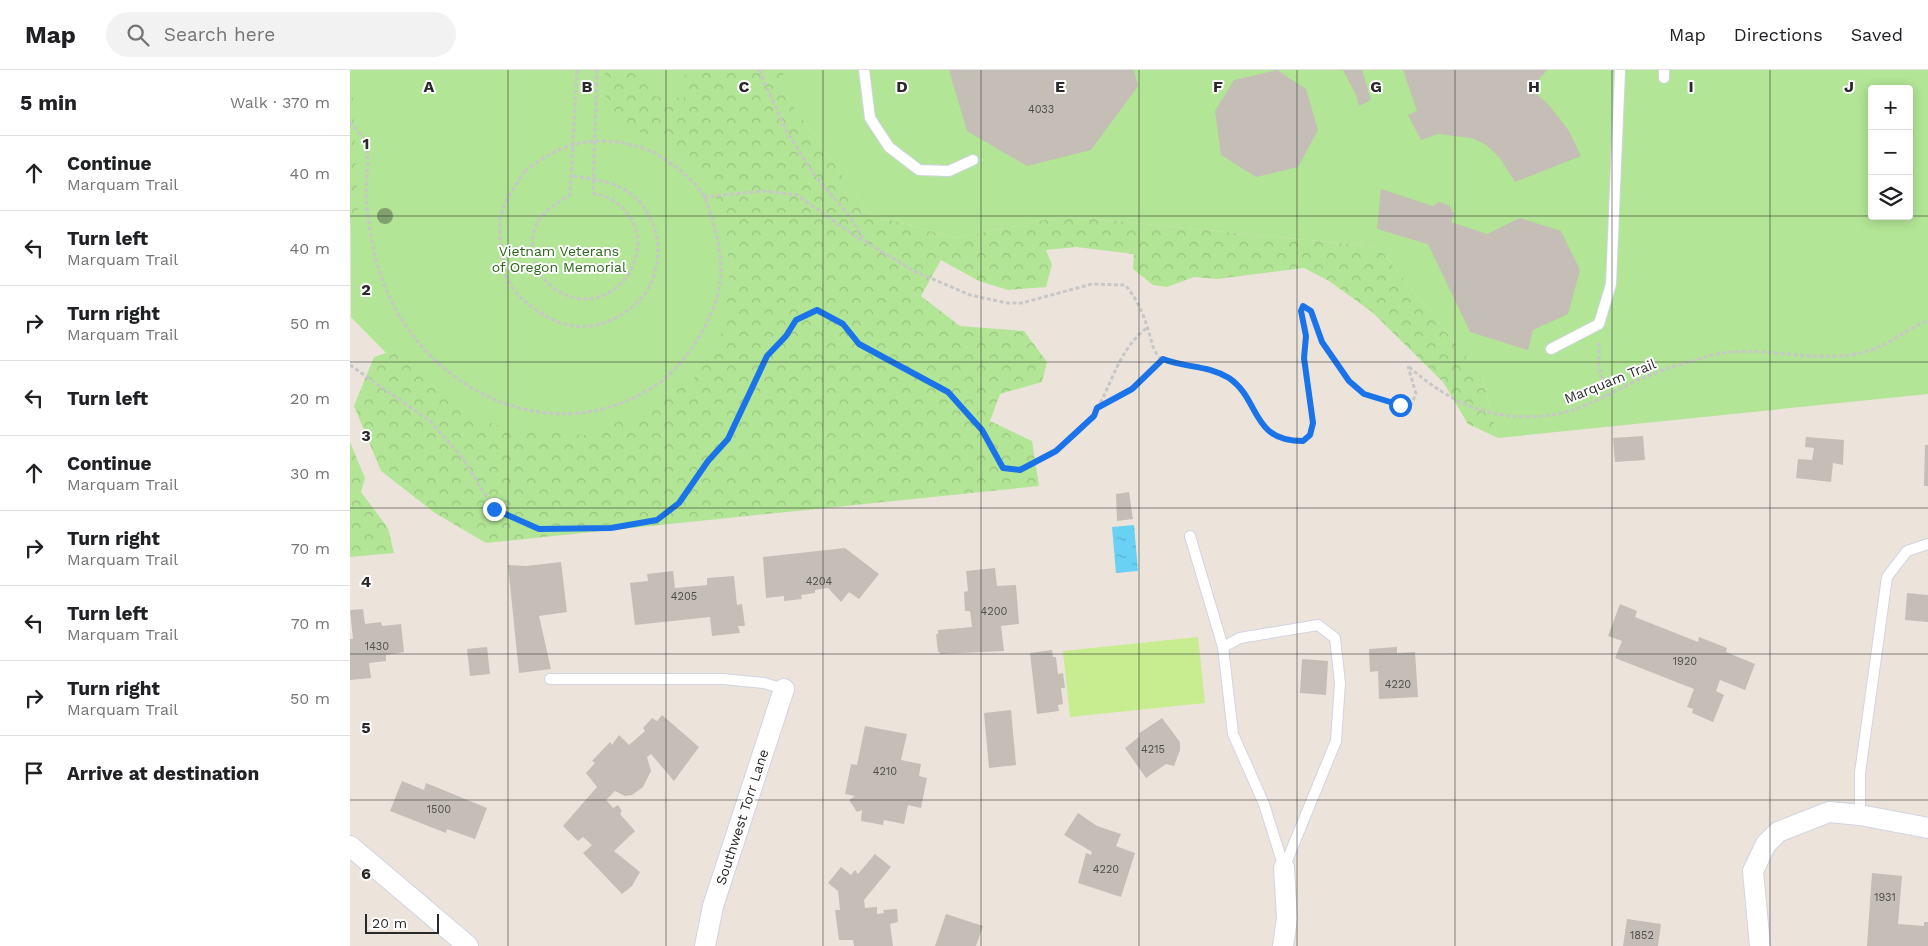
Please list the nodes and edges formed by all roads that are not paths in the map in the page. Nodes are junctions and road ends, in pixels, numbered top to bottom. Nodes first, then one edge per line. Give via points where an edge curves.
1 (864, 70) edge
2 (1620, 70) edge
3 (973, 160) dead end
4 (1551, 349) dead end
5 (1190, 536) dead end
6 (1928, 544) edge
7 (1223, 647) junction
8 (550, 679) dead end
9 (784, 689) joint
10 (1860, 815) junction
11 (1928, 828) edge
12 (350, 846) edge
13 (1284, 868) junction
14 (468, 946) edge
15 (705, 946) edge
16 (1284, 946) edge
17 (1760, 946) edge

1 - 3 lane via 870,118 889,147 919,170 949,172
2 - 4 lane via 1611,284 1599,324
5 - 7 lane
6 - 10 lane via 1907,551 1887,577 1860,773
7 - 13 lane via 1234,734 1264,804
7 - 13 lane via 1240,638 1318,625 1334,638 1340,683 1336,741
8 - 9 lane via 723,679 764,683
9 - 15 street, Southwest Torr Lane via 713,906
10 - 11 street
10 - 17 street via 1829,812 1778,832 1766,844 1753,871
12 - 14 street
13 - 16 street via 1287,918

